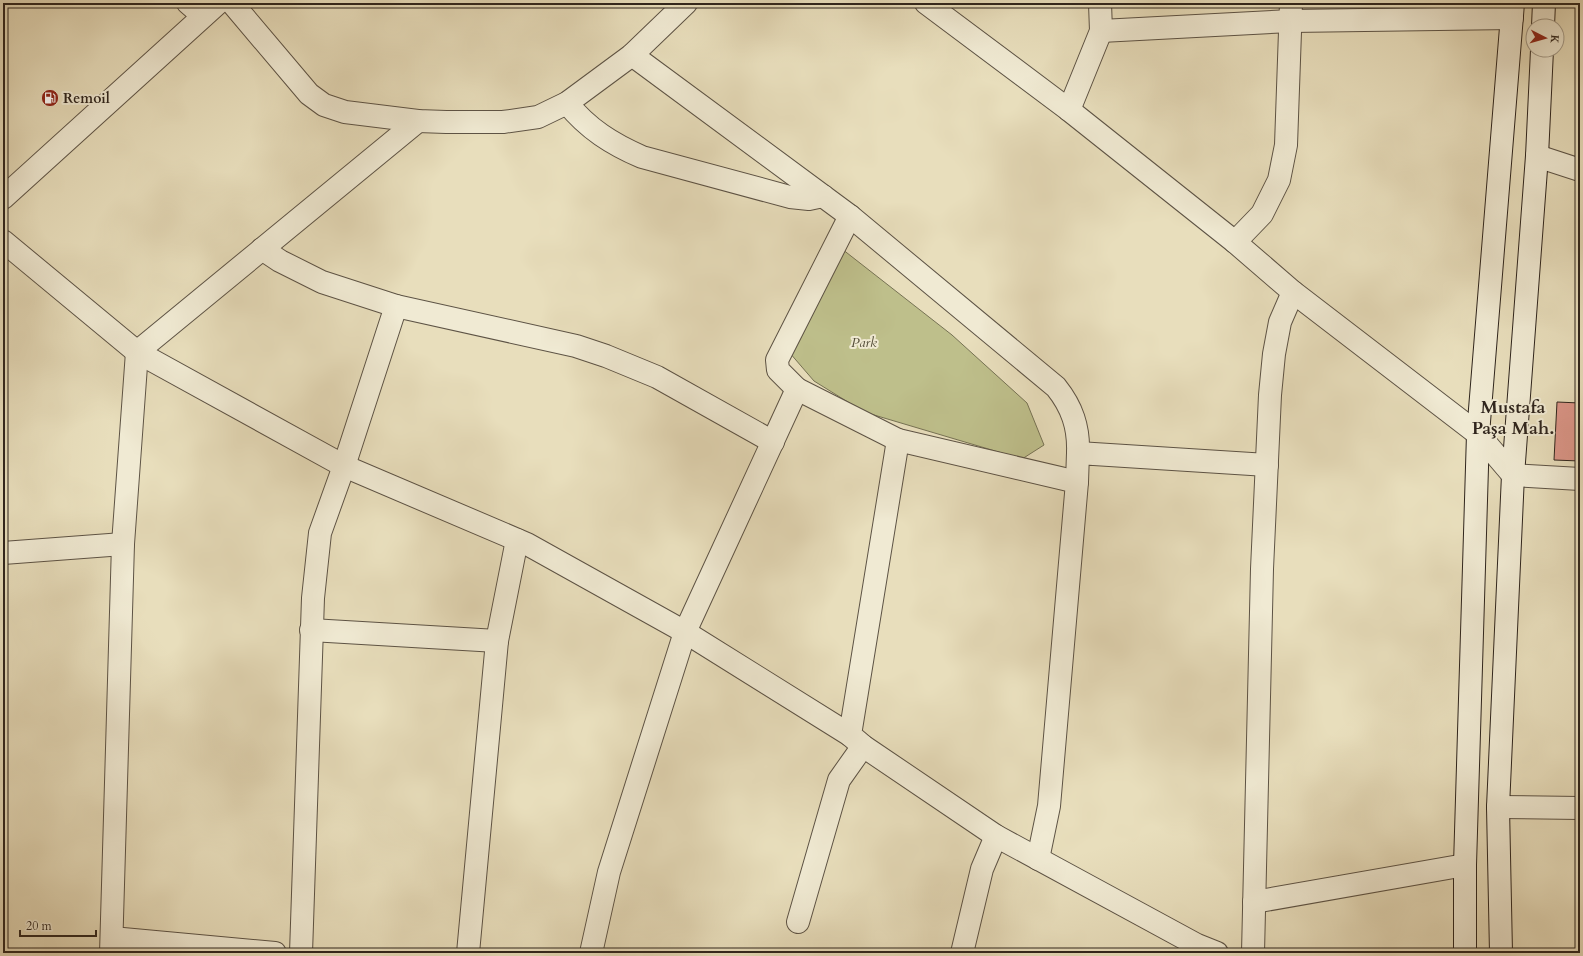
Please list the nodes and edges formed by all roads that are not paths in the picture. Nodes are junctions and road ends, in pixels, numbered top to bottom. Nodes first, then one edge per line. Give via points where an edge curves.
1 (232, 3) edge
2 (686, 3) edge
3 (926, 3) edge
4 (1100, 3) edge
5 (1544, 3) edge
6 (203, 7) edge
7 (1512, 11) edge
8 (1291, 12) edge
9 (1543, 18) edge
10 (1102, 31) junction
11 (632, 55) junction
12 (1542, 58) edge
13 (567, 104) junction
14 (1069, 110) junction
15 (418, 121) junction
16 (1537, 156) junction
17 (1580, 170) edge
18 (823, 196) junction
19 (3, 198) edge
20 (850, 216) junction
21 (3, 241) edge
22 (1235, 242) junction
23 (262, 249) junction
24 (1293, 292) junction
25 (396, 306) junction
26 (137, 352) junction
27 (797, 389) junction
28 (1478, 434) junction
29 (898, 440) junction
30 (773, 442) junction
31 (1078, 453) junction
32 (1267, 465) junction
33 (344, 466) junction
34 (1513, 475) junction
35 (1580, 479) edge
36 (1077, 482) junction
37 (517, 540) junction
38 (123, 544) junction
39 (3, 554) edge
40 (311, 630) junction
41 (685, 632) junction
42 (497, 640) junction
43 (857, 740) junction
44 (1498, 807) junction
45 (1580, 808) edge
46 (996, 836) junction
47 (1038, 859) junction
48 (1465, 865) junction
49 (1254, 902) junction
50 (798, 922) dead end
51 (112, 946) edge
52 (1194, 949) edge
53 (275, 953) edge
54 (301, 953) edge
55 (468, 953) edge
56 (591, 953) edge
57 (962, 953) edge
58 (1217, 953) edge
59 (1253, 953) edge
60 (1465, 953) edge
61 (1501, 953) edge

1 - 15 street via 309,94 324,105 345,112
2 - 11 street
3 - 14 street
4 - 10 street
5 - 9 street
6 - 19 street
7 - 8 street
7 - 28 street
8 - 10 street
8 - 22 street via 1286,145 1279,180 1262,214
10 - 14 street
11 - 13 street
11 - 18 street
12 - 16 street
13 - 15 street via 538,117 502,122
13 - 18 street via 578,117 605,139 642,157 800,199
14 - 22 street
15 - 23 street
16 - 17 street
16 - 34 street
18 - 20 street
20 - 27 street via 776,360 778,370
20 - 31 street via 1056,387 1065,398 1074,418
21 - 26 street
22 - 24 street
23 - 25 street via 322,282
23 - 26 street
24 - 28 street
24 - 32 street via 1280,322 1274,354
25 - 30 street via 576,346 606,356 657,377
25 - 33 street
26 - 33 street
26 - 38 street
27 - 29 street
27 - 30 street
28 - 34 street
28 - 48 street
29 - 36 street
29 - 43 street
30 - 41 street
31 - 32 street
31 - 36 street
32 - 49 street
33 - 37 street
33 - 40 street via 320,532
34 - 35 street
34 - 44 street
36 - 47 street via 1048,806
37 - 41 street
37 - 42 street
38 - 39 street
38 - 51 street
40 - 42 street
40 - 54 street
41 - 43 street
41 - 56 street via 609,872
42 - 55 street
43 - 46 street
43 - 50 street via 840,780
44 - 45 street
44 - 61 street
46 - 47 street
46 - 57 street via 982,869
47 - 52 street
48 - 49 street
48 - 60 street
49 - 59 street
51 - 53 street
52 - 58 street

